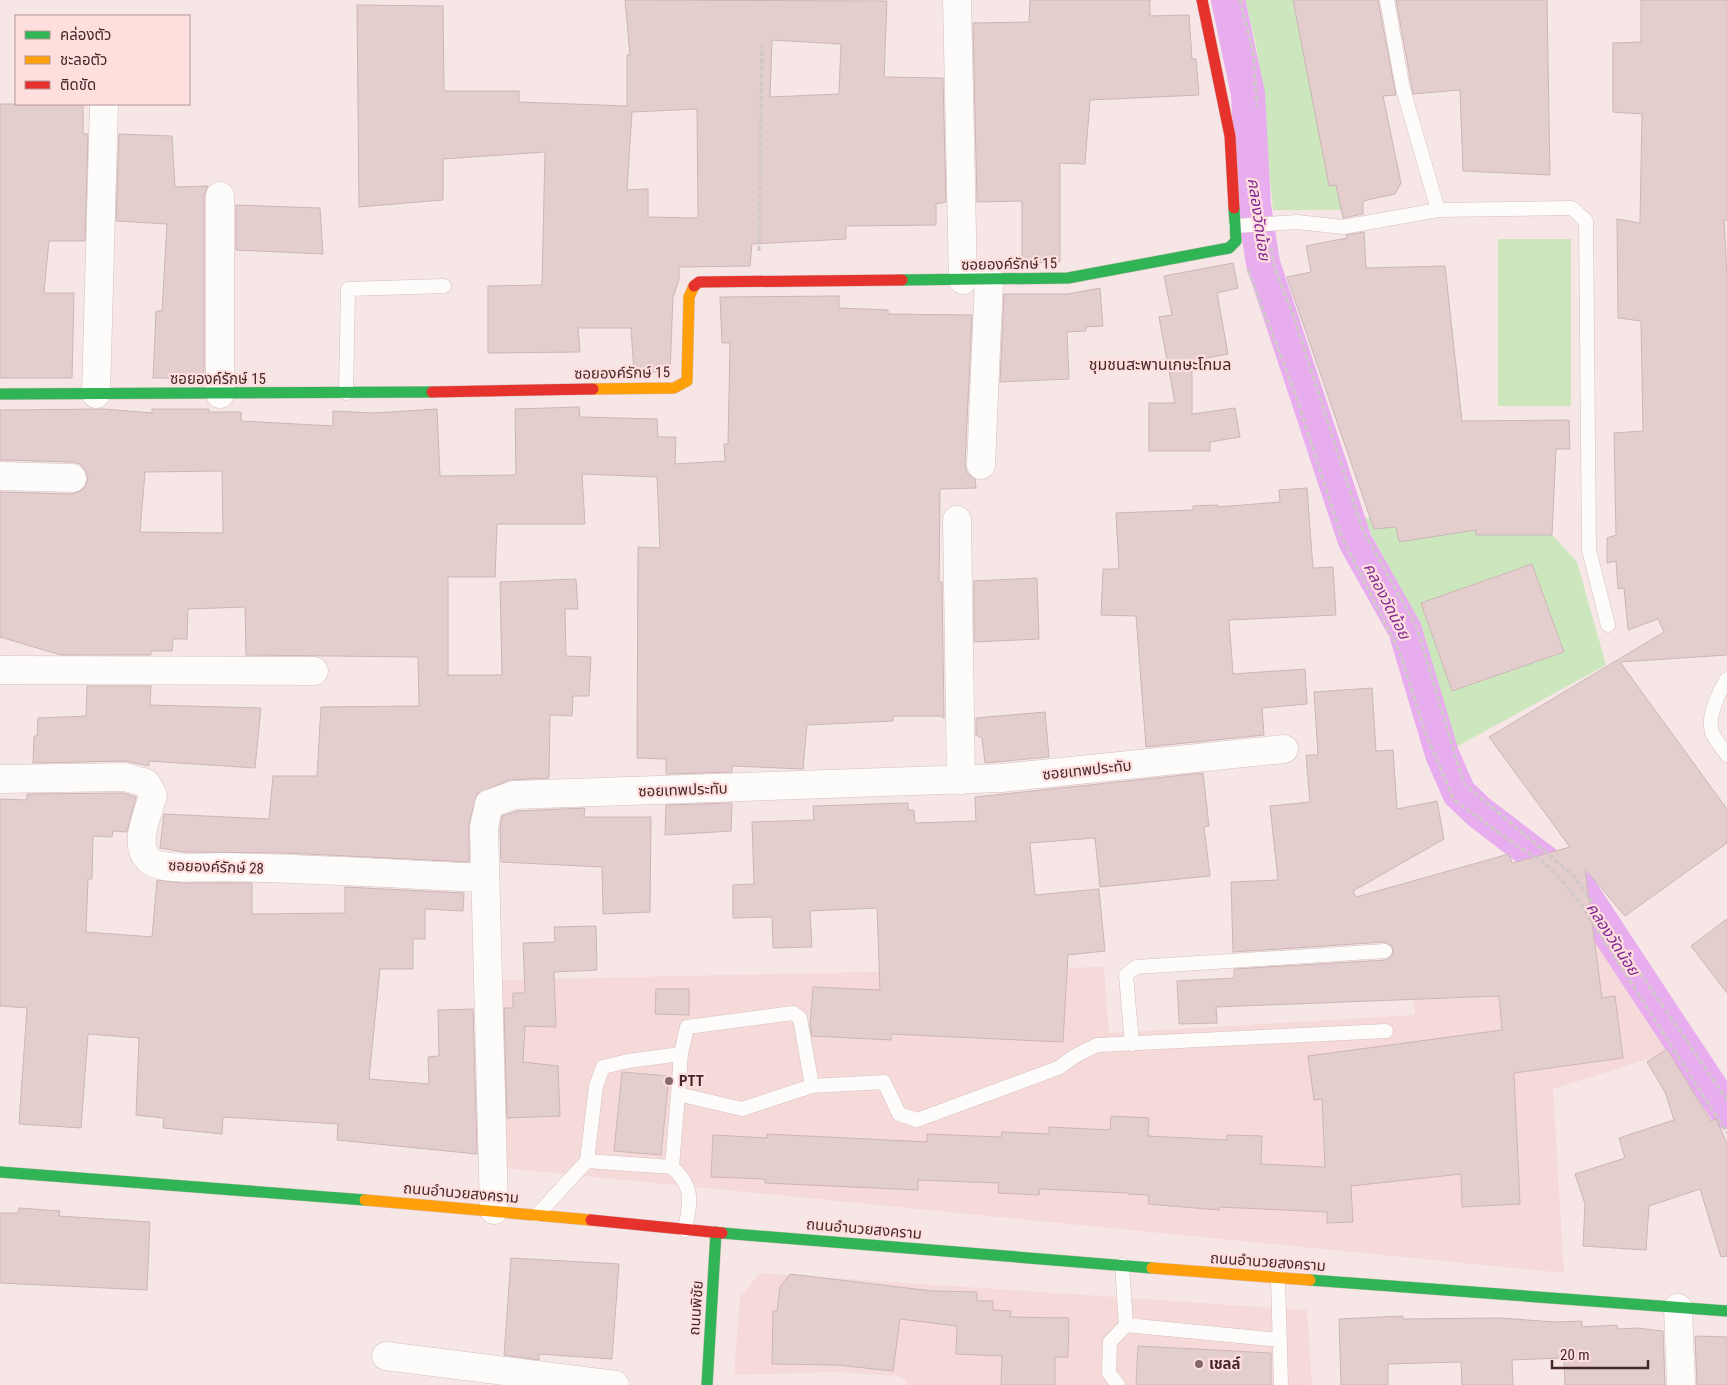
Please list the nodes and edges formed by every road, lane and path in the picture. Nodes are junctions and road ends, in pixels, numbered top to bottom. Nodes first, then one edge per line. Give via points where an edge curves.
1 (958, 0) edge
2 (1202, 0) edge
3 (1240, 0) edge
4 (1387, 0) edge
5 (762, 46) dead end
6 (104, 105) edge
7 (1257, 109) dead end
8 (220, 196) dead end
9 (1438, 210) junction
10 (1267, 224) junction
11 (1239, 225) junction
12 (1236, 240) junction
13 (976, 279) junction
14 (759, 281) junction
15 (444, 286) dead end
16 (346, 393) junction
17 (0, 394) edge
18 (96, 394) junction
19 (220, 394) junction
20 (981, 465) dead end
21 (0, 476) edge
22 (72, 478) dead end
23 (957, 520) dead end
24 (1608, 625) dead end
25 (0, 670) edge
26 (314, 670) dead end
27 (1727, 680) edge
28 (1284, 749) dead end
29 (1727, 755) edge
30 (0, 779) edge
31 (962, 780) junction
32 (485, 878) junction
33 (1385, 951) dead end
34 (1386, 1031) dead end
35 (1132, 1044) junction
36 (680, 1054) junction
37 (812, 1086) junction
38 (678, 1094) junction
39 (1727, 1100) edge
40 (1727, 1133) edge
41 (587, 1161) junction
42 (672, 1167) junction
43 (0, 1172) edge
44 (494, 1210) junction
45 (537, 1215) junction
46 (685, 1230) junction
47 (716, 1232) junction
48 (1122, 1265) junction
49 (1278, 1278) junction
50 (1678, 1308) junction
51 (1727, 1311) edge
52 (1126, 1325) junction
53 (1280, 1340) junction
54 (386, 1356) dead end
55 (615, 1385) edge
56 (706, 1385) edge
57 (1118, 1385) edge
58 (1280, 1385) edge
59 (1681, 1385) edge

1 - 13 street
2 - 11 street via 1230,136
3 - 7 path via 1253,51
4 - 9 lane via 1403,89
5 - 14 path
6 - 18 street
8 - 19 street
9 - 10 lane via 1343,227 1297,222
9 - 24 lane via 1572,208 1586,221 1589,550
10 - 11 lane
10 - 39 path via 1275,269 1293,314 1362,528 1417,628 1464,784 1574,876
11 - 12 street
12 - 13 street, ซอยองค์รักษ์ 15 via 1229,248 1221,250 1068,278
12 - 40 path via 1296,396 1341,535 1400,653 1425,732 1454,800 1540,859 1562,880 1584,909
13 - 14 street, ซอยองค์รักษ์ 15
13 - 20 street
14 - 16 street, ซอยองค์รักษ์ 15 via 699,282 692,288 689,297 687,381 674,388
15 - 16 lane via 348,289
16 - 19 street, ซอยองค์รักษ์ 15
17 - 18 street, ซอยองค์รักษ์ 15
18 - 19 street, ซอยองค์รักษ์ 15
21 - 22 street
23 - 31 street
25 - 26 street
27 - 29 lane via 1718,693 1711,725 1712,733
28 - 31 street, ซอยเทพประทับ
30 - 32 street, ซอยองค์รักษ์ 28 via 125,777 146,783 153,795 143,831 144,853 152,863 170,867
31 - 32 street, ซอยเทพประทับ via 514,795 489,804 484,827
32 - 44 street, ซอยเทพประทับ
33 - 35 lane via 1136,967 1126,975
34 - 35 lane
35 - 37 lane via 1097,1045 1058,1068 917,1120 899,1114 884,1082
36 - 37 lane via 687,1028 793,1013 800,1018
36 - 38 lane
36 - 41 lane via 603,1067 596,1086
37 - 38 lane via 742,1109
38 - 42 lane
41 - 42 lane
41 - 45 lane
42 - 46 lane via 684,1177 691,1198
43 - 44 street, ถนนอำนวยสงคราม
44 - 45 street, ถนนอำนวยสงคราม
45 - 46 street, ถนนอำนวยสงคราม
46 - 47 street, ถนนอำนวยสงคราม
47 - 48 street, ถนนอำนวยสงคราม
47 - 56 street, ถนนพิชัย
48 - 49 street, ถนนอำนวยสงคราม
48 - 52 lane
49 - 50 street, ถนนอำนวยสงคราม
49 - 53 lane
50 - 51 street, ถนนอำนวยสงคราม
50 - 59 street
52 - 53 lane
52 - 57 lane via 1110,1342 1109,1373
53 - 58 lane
54 - 55 street

